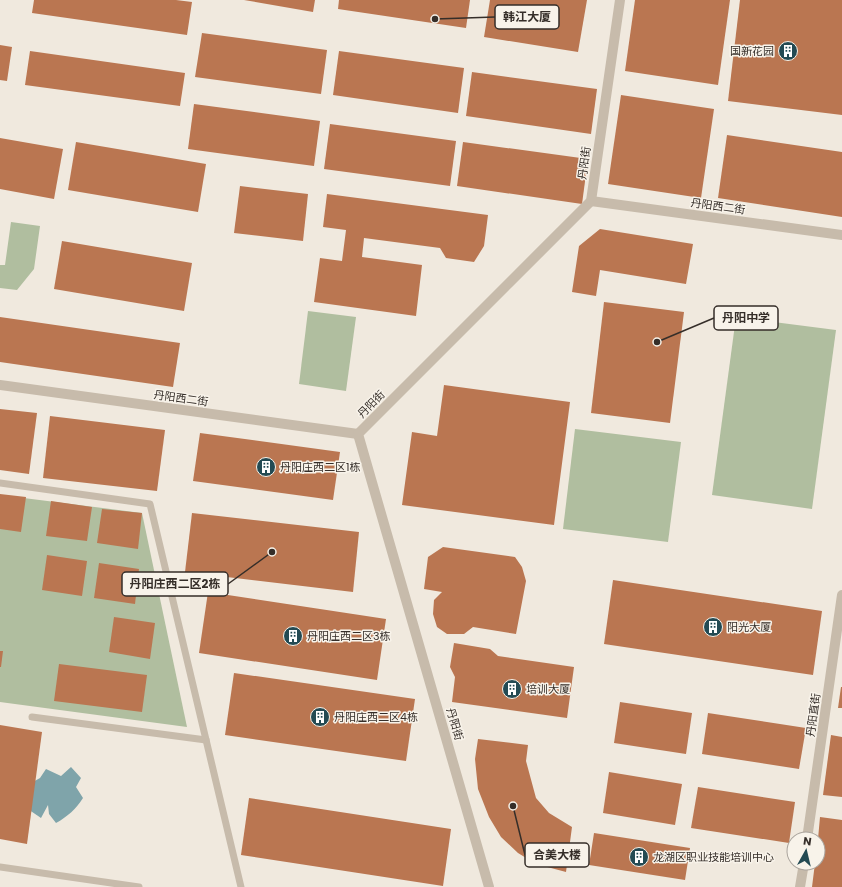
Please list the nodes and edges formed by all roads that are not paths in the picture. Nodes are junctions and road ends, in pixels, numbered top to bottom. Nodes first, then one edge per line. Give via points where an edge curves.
1 (620, 0) edge
2 (591, 200) junction
3 (842, 235) edge
4 (0, 385) edge
5 (358, 434) junction
6 (0, 483) edge
7 (842, 595) edge
8 (32, 717) dead end
9 (206, 740) junction
10 (808, 831) edge
11 (0, 868) edge
12 (803, 871) edge
13 (139, 887) edge
14 (241, 887) edge
15 (489, 887) edge
16 (800, 887) edge

1 - 2 street, 丹阳街
2 - 3 street, 丹阳西二街
2 - 5 street, 丹阳街
4 - 5 street, 丹阳西二街
5 - 15 street, 丹阳街
6 - 9 lane via 150,504
7 - 10 street, 丹阳直街
8 - 9 lane
9 - 14 lane
11 - 13 lane
12 - 16 street

